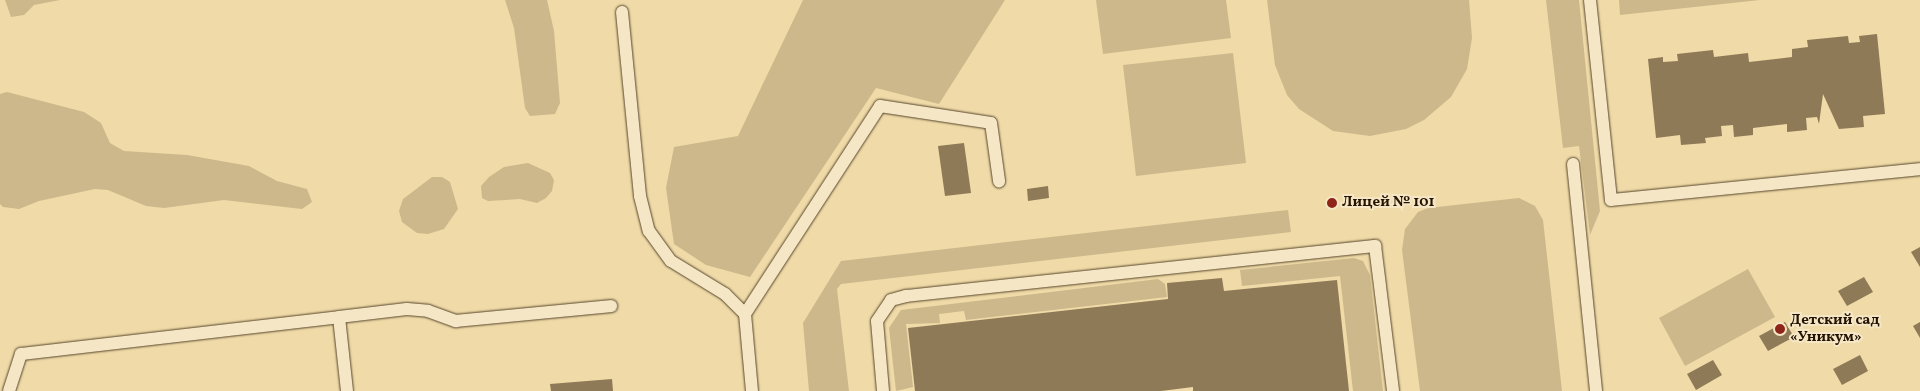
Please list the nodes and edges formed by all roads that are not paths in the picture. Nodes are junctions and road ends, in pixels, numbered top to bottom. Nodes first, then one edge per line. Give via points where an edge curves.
1 (1590, 0) edge
2 (622, 12) dead end
3 (1573, 164) dead end
4 (1920, 169) edge
5 (998, 181) dead end
6 (611, 306) dead end
7 (745, 314) junction
8 (339, 317) junction
9 (8, 391) edge
10 (347, 391) edge
11 (752, 391) edge
12 (883, 391) edge
13 (1393, 391) edge
14 (1596, 391) edge

1 - 4 lane via 1611,200
2 - 7 lane via 640,196 649,231 671,261 725,294
3 - 14 lane
5 - 7 lane via 991,123 880,106
6 - 8 lane via 456,321 428,311 407,309
7 - 11 lane
8 - 9 lane via 22,354
8 - 10 lane
12 - 13 lane via 877,321 891,300 1375,246

